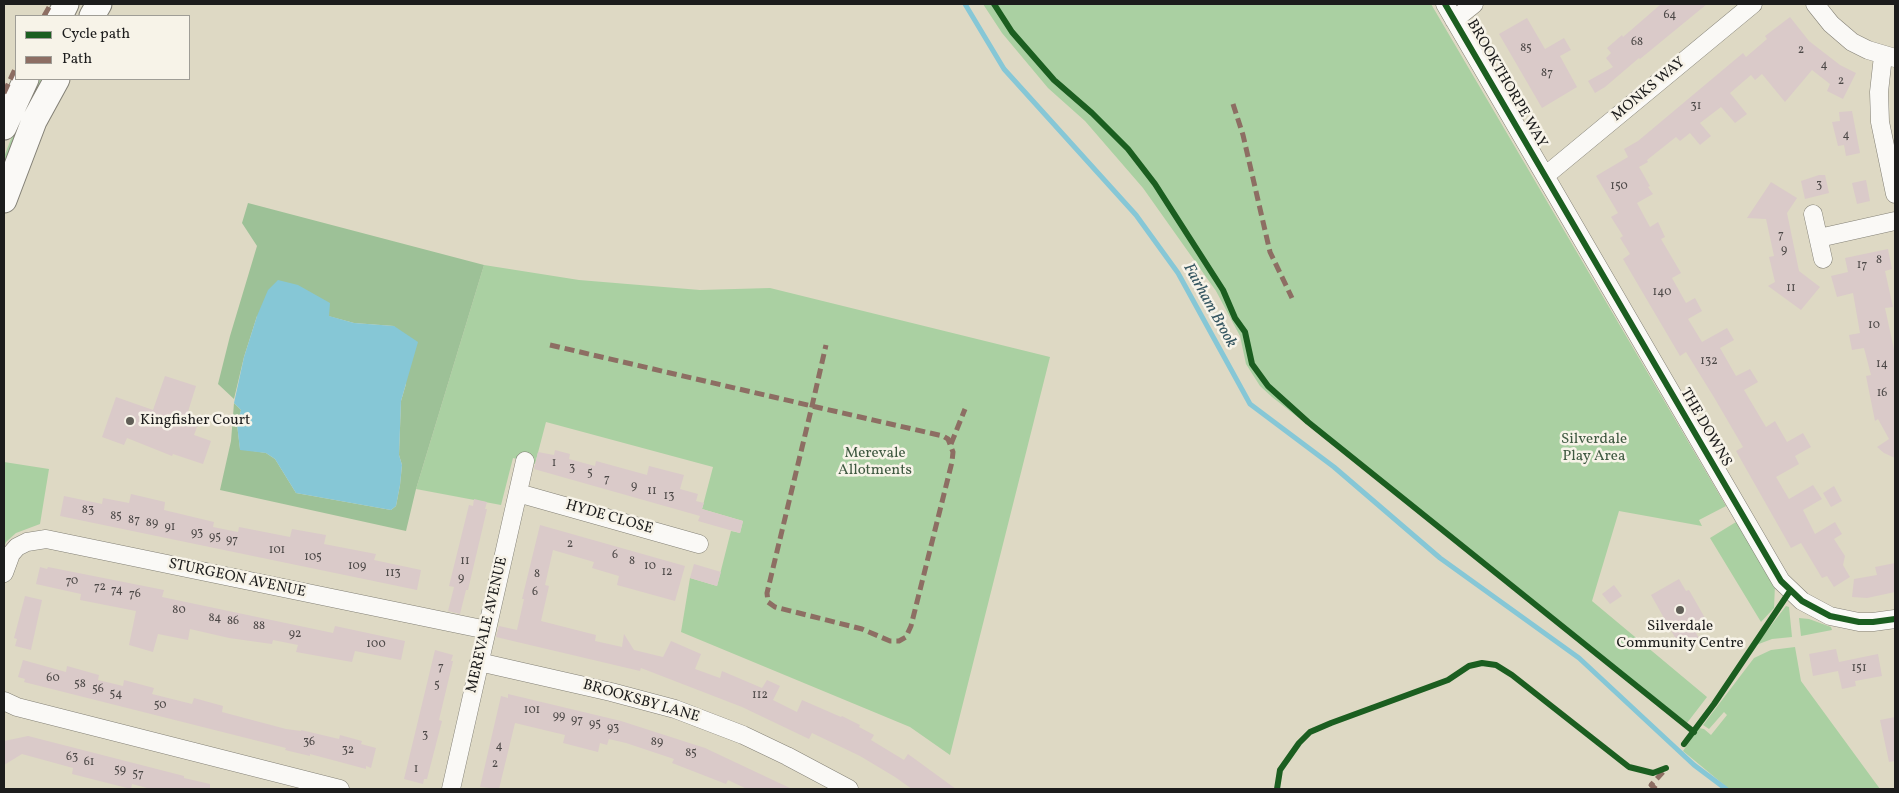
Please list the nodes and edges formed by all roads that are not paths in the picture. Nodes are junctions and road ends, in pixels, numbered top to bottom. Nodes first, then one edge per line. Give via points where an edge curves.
1 (99, 4) edge
2 (1445, 4) edge
3 (1474, 4) edge
4 (1753, 4) edge
5 (1815, 4) edge
6 (93, 15) edge
7 (1454, 20) junction
8 (1889, 57) edge
9 (26, 80) edge
10 (56, 80) edge
11 (4, 127) edge
12 (1545, 176) junction
13 (1895, 194) edge
14 (4, 200) edge
15 (1814, 214) dead end
16 (1895, 221) edge
17 (1819, 238) junction
18 (1824, 258) dead end
19 (525, 461) dead end
20 (518, 493) junction
21 (699, 544) dead end
22 (4, 573) edge
23 (1895, 619) edge
24 (487, 630) junction
25 (480, 662) junction
26 (4, 701) edge
27 (315, 786) edge
28 (340, 789) edge
29 (451, 789) edge
30 (849, 789) edge

1 - 6 highway
2 - 7 street, BROOKTHORPE WAY
3 - 7 street
4 - 12 street, MONKS WAY
5 - 8 street via 1840,32 1868,50
7 - 12 street, BROOKTHORPE WAY
8 - 13 street via 1879,92 1880,122
9 - 11 highway
10 - 14 highway via 34,121
12 - 23 street, THE DOWNS via 1781,581 1802,601 1830,616 1858,622
15 - 17 street
16 - 17 street
17 - 18 street
19 - 20 street, MEREVALE AVENUE
20 - 21 street, HYDE CLOSE
20 - 24 street, MEREVALE AVENUE
22 - 24 street, STURGEON AVENUE via 17,547 27,542 46,540
24 - 25 street, MEREVALE AVENUE
25 - 29 street, MEREVALE AVENUE
25 - 30 street, BROOKSBY LANE via 675,709 787,756
26 - 27 street
27 - 28 street

